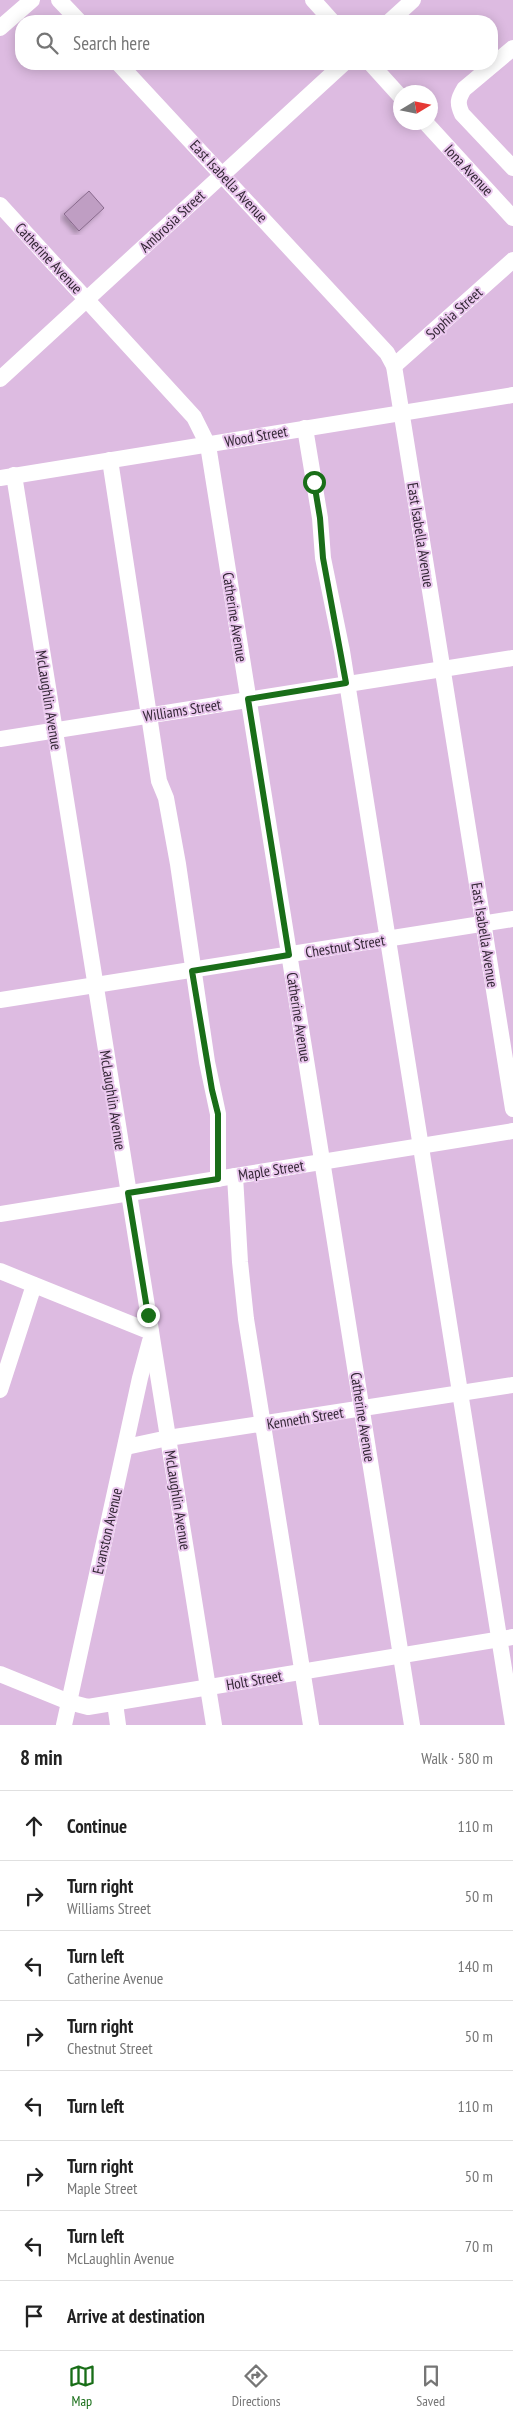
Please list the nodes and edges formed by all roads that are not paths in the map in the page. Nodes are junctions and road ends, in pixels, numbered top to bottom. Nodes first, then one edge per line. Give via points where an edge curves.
1 (32, 0) edge
2 (59, 0) edge
3 (313, 0) edge
4 (413, 0) edge
5 (73, 15) edge
6 (327, 15) edge
7 (397, 15) edge
8 (0, 28) edge
9 (513, 48) edge
10 (498, 61) edge
11 (125, 70) edge
12 (336, 70) edge
13 (376, 70) edge
14 (487, 70) edge
15 (393, 88) edge
16 (432, 130) edge
17 (513, 168) edge
18 (222, 174) junction
19 (0, 205) edge
20 (513, 218) edge
21 (513, 260) edge
22 (87, 300) junction
23 (394, 366) junction
24 (0, 379) edge
25 (513, 395) edge
26 (402, 413) junction
27 (305, 428) junction
28 (208, 444) junction
29 (110, 460) junction
30 (7, 476) edge
31 (513, 658) edge
32 (442, 669) junction
33 (346, 683) junction
34 (248, 699) junction
35 (150, 715) junction
36 (53, 730) junction
37 (0, 739) edge
38 (513, 919) edge
39 (483, 924) junction
40 (387, 939) junction
41 (289, 955) junction
42 (192, 971) junction
43 (94, 985) junction
44 (0, 1000) edge
45 (513, 1109) edge
46 (513, 1131) edge
47 (420, 1147) junction
48 (323, 1162) junction
49 (235, 1176) junction
50 (218, 1179) junction
51 (128, 1193) junction
52 (0, 1214) edge
53 (0, 1271) edge
54 (34, 1285) junction
55 (151, 1334) junction
56 (513, 1385) edge
57 (0, 1390) edge
58 (460, 1394) junction
59 (362, 1409) junction
60 (265, 1425) junction
61 (168, 1438) junction
62 (126, 1447) junction
63 (506, 1638) edge
64 (401, 1656) junction
65 (302, 1672) junction
66 (0, 1674) edge
67 (208, 1688) junction
68 (69, 1702) junction
69 (115, 1702) junction
70 (64, 1725) edge
71 (118, 1725) edge
72 (214, 1725) edge
73 (312, 1725) edge
74 (412, 1725) edge
75 (512, 1725) edge

1 - 8 street
2 - 5 street
3 - 6 street
4 - 7 street
9 - 10 street
11 - 18 street, East Isabella Avenue
12 - 18 street, Ambrosia Street
13 - 15 street
14 - 17 street via 464,89 458,105 462,114
16 - 20 street, Iona Avenue
18 - 22 street, Ambrosia Street
18 - 23 street, East Isabella Avenue via 387,353
19 - 22 street, Catherine Avenue
21 - 23 street, Sophia Street
22 - 24 street, Ambrosia Street
22 - 28 street, Catherine Avenue via 194,417
23 - 26 street, East Isabella Avenue
25 - 26 street, Wood Street
26 - 27 street, Wood Street
26 - 32 street, East Isabella Avenue
27 - 28 street, Wood Street
27 - 33 street via 320,518 323,558
28 - 29 street, Wood Street
28 - 34 street, Catherine Avenue
29 - 30 street, Wood Street
29 - 35 street
30 - 36 street, McLaughlin Avenue
31 - 32 street, Williams Street
32 - 33 street, Williams Street
32 - 39 street, East Isabella Avenue
33 - 34 street, Williams Street
33 - 40 street
34 - 35 street, Williams Street
34 - 41 street, Catherine Avenue
35 - 36 street, Williams Street
35 - 42 street via 159,782 166,798 178,864
36 - 37 street, Williams Street
36 - 43 street, McLaughlin Avenue
38 - 39 street, Chestnut Street
39 - 40 street, Chestnut Street
39 - 45 street, East Isabella Avenue
40 - 41 street, Chestnut Street
40 - 47 street
41 - 42 street, Chestnut Street
41 - 48 street, Catherine Avenue
42 - 43 street, Chestnut Street
42 - 50 street via 218,1114
43 - 44 street, Chestnut Street
43 - 51 street, McLaughlin Avenue
46 - 47 street, Maple Street
47 - 48 street, Maple Street
47 - 58 street
48 - 49 street, Maple Street
48 - 59 street, Catherine Avenue
49 - 50 street, Maple Street
49 - 60 street via 245,1310
50 - 51 street, Maple Street
51 - 52 street, Maple Street
51 - 55 street, McLaughlin Avenue
53 - 54 street
54 - 55 street
54 - 57 street
55 - 61 street, McLaughlin Avenue
55 - 62 street, Evanston Avenue
56 - 58 street, Kenneth Street
58 - 59 street, Kenneth Street
58 - 63 street
59 - 60 street, Kenneth Street
59 - 64 street, Catherine Avenue
60 - 61 street, Kenneth Street
60 - 65 street
61 - 62 street, Kenneth Street
61 - 67 street, McLaughlin Avenue
62 - 68 street, Evanston Avenue
63 - 64 street, Holt Street
63 - 75 street
64 - 65 street, Holt Street
64 - 74 street, Catherine Avenue
65 - 67 street, Holt Street
65 - 73 street
66 - 68 street, Holt Street
67 - 69 street, Holt Street
67 - 72 street, McLaughlin Avenue
68 - 69 street, Holt Street via 88,1707
68 - 70 street, Evanston Avenue
69 - 71 street

